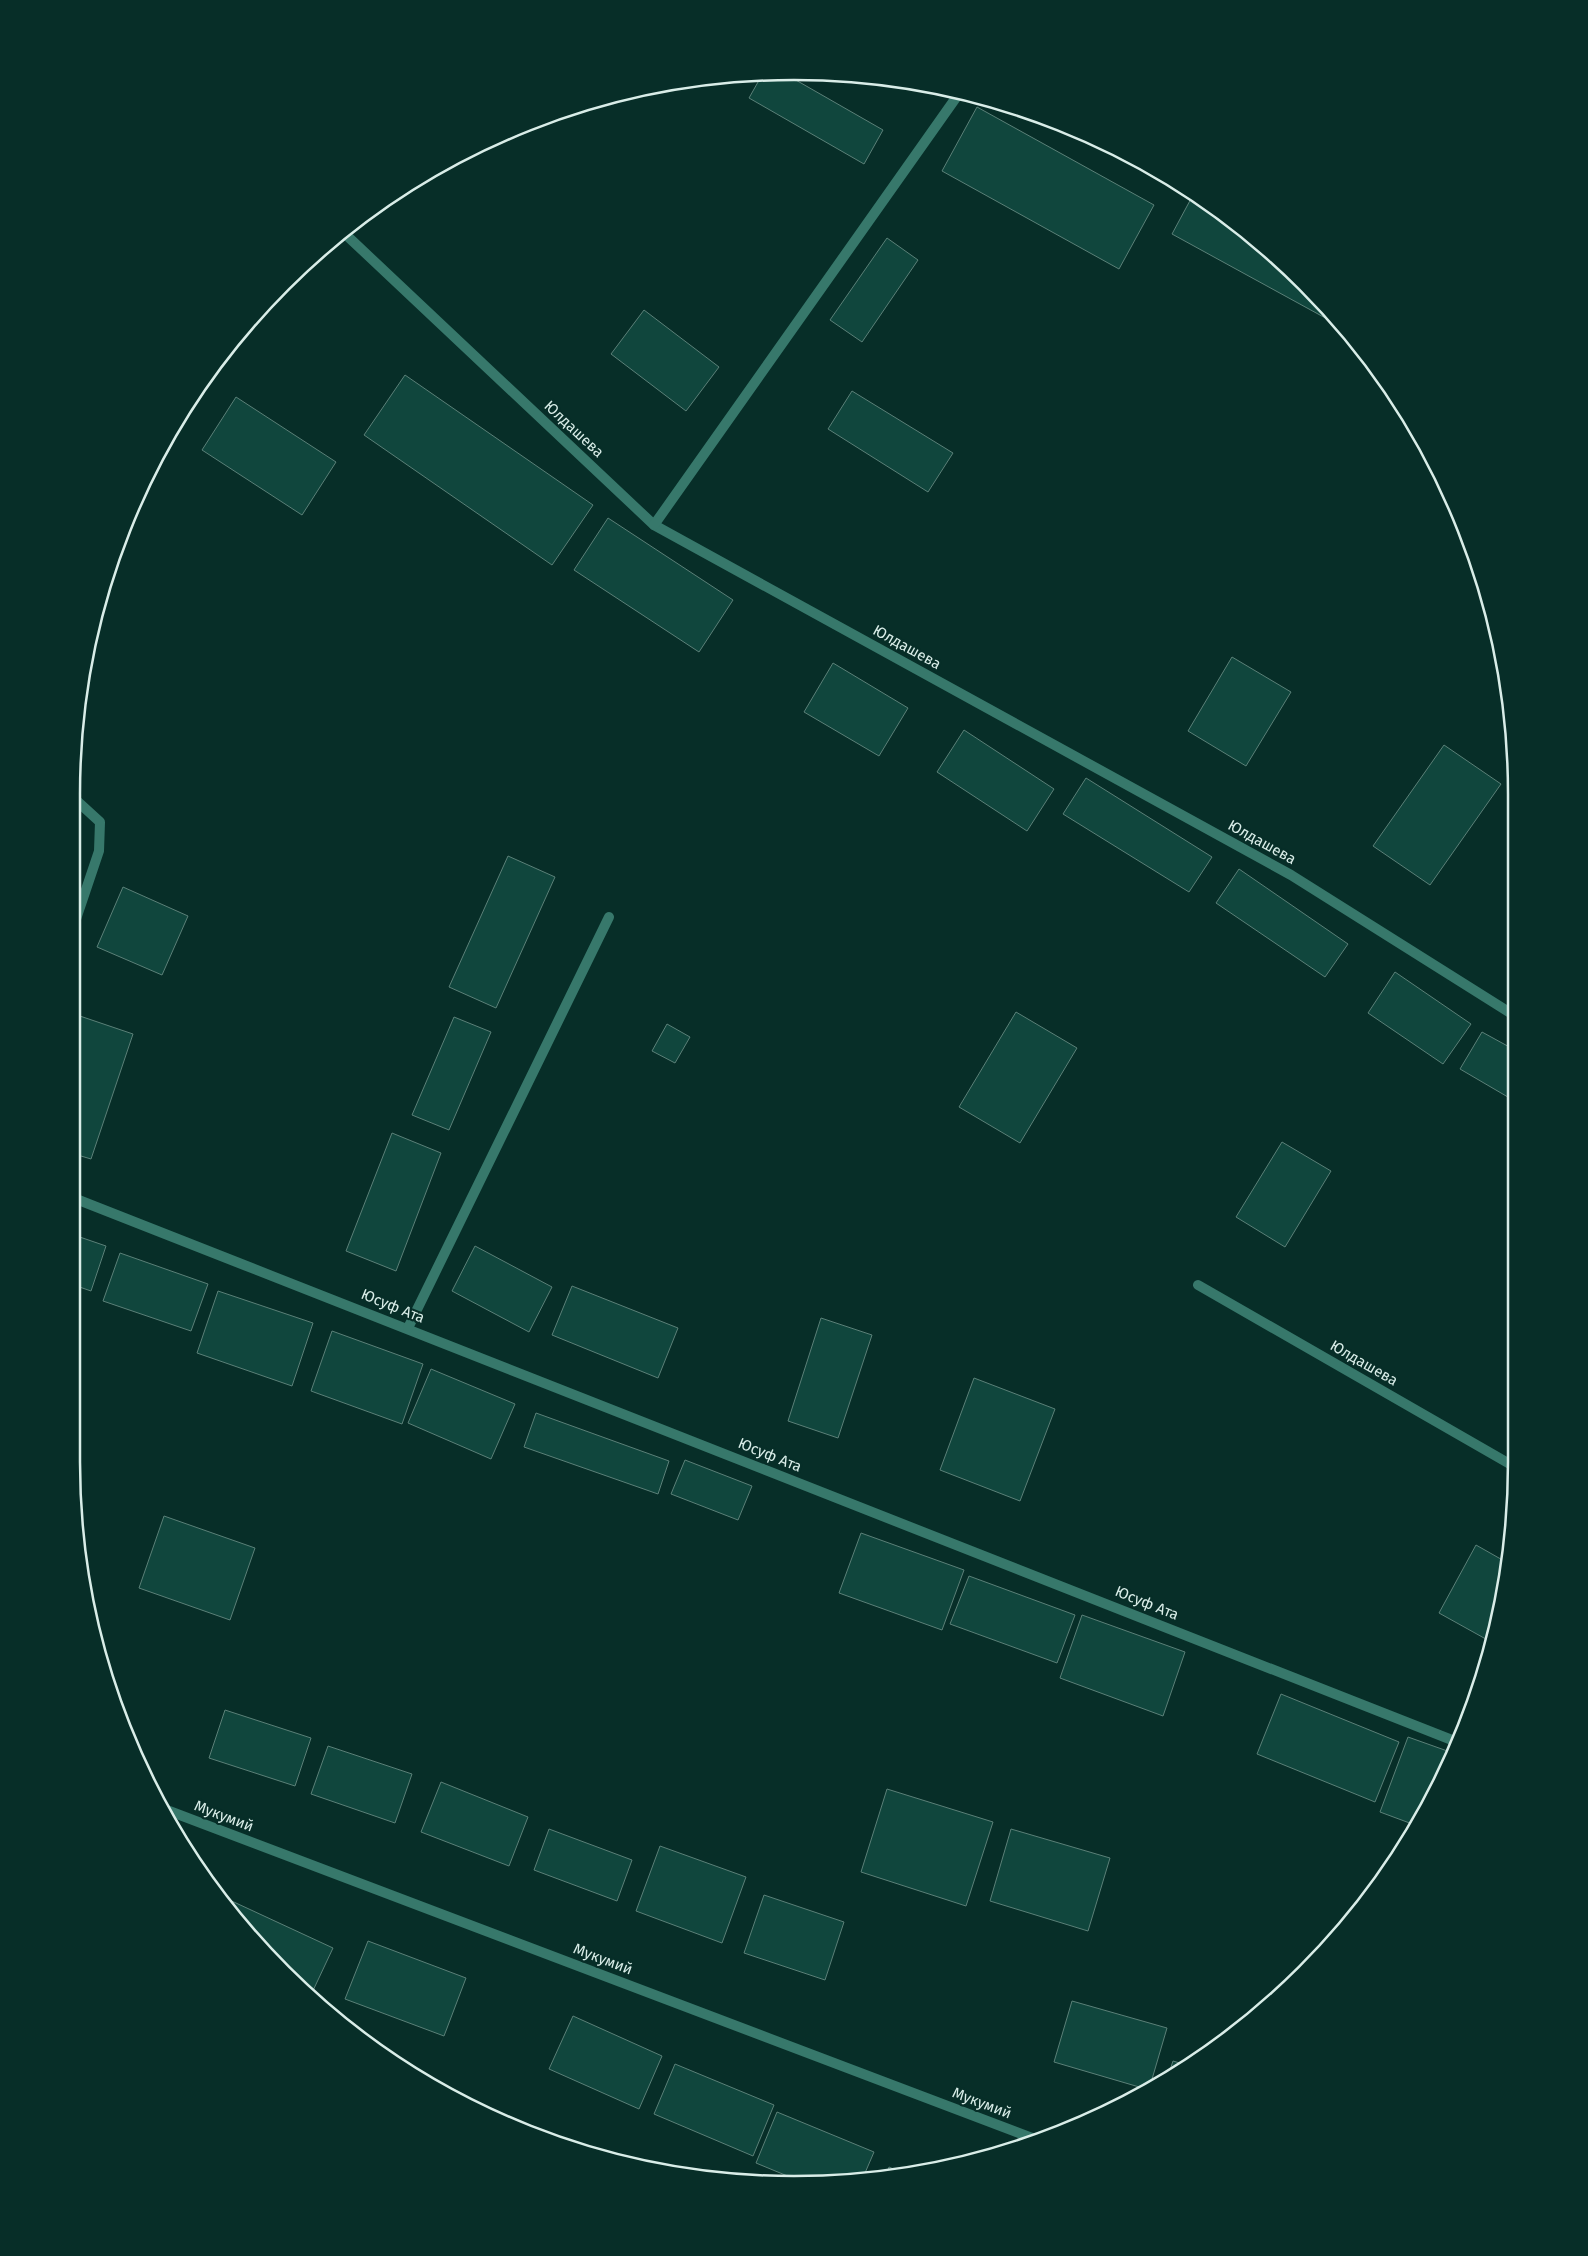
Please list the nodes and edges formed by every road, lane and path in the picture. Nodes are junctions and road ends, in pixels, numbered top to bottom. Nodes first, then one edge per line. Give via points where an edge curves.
1 (955, 99) edge
2 (348, 237) edge
3 (654, 525) junction
4 (80, 803) edge
5 (80, 907) edge
6 (609, 917) dead end
7 (1508, 1011) edge
8 (80, 1200) edge
9 (1198, 1285) dead end
10 (408, 1328) junction
11 (1508, 1463) edge
12 (1452, 1740) edge
13 (172, 1812) edge
14 (1028, 2136) edge

1 - 3 street
2 - 3 street, Юлдашева
3 - 7 street, Юлдашева via 1291,875
4 - 5 street via 100,822 99,851
6 - 10 street
8 - 10 street, Юсуф Ата
9 - 11 street, Юлдашева
10 - 12 street, Юсуф Ата
13 - 14 street, Мукумий

